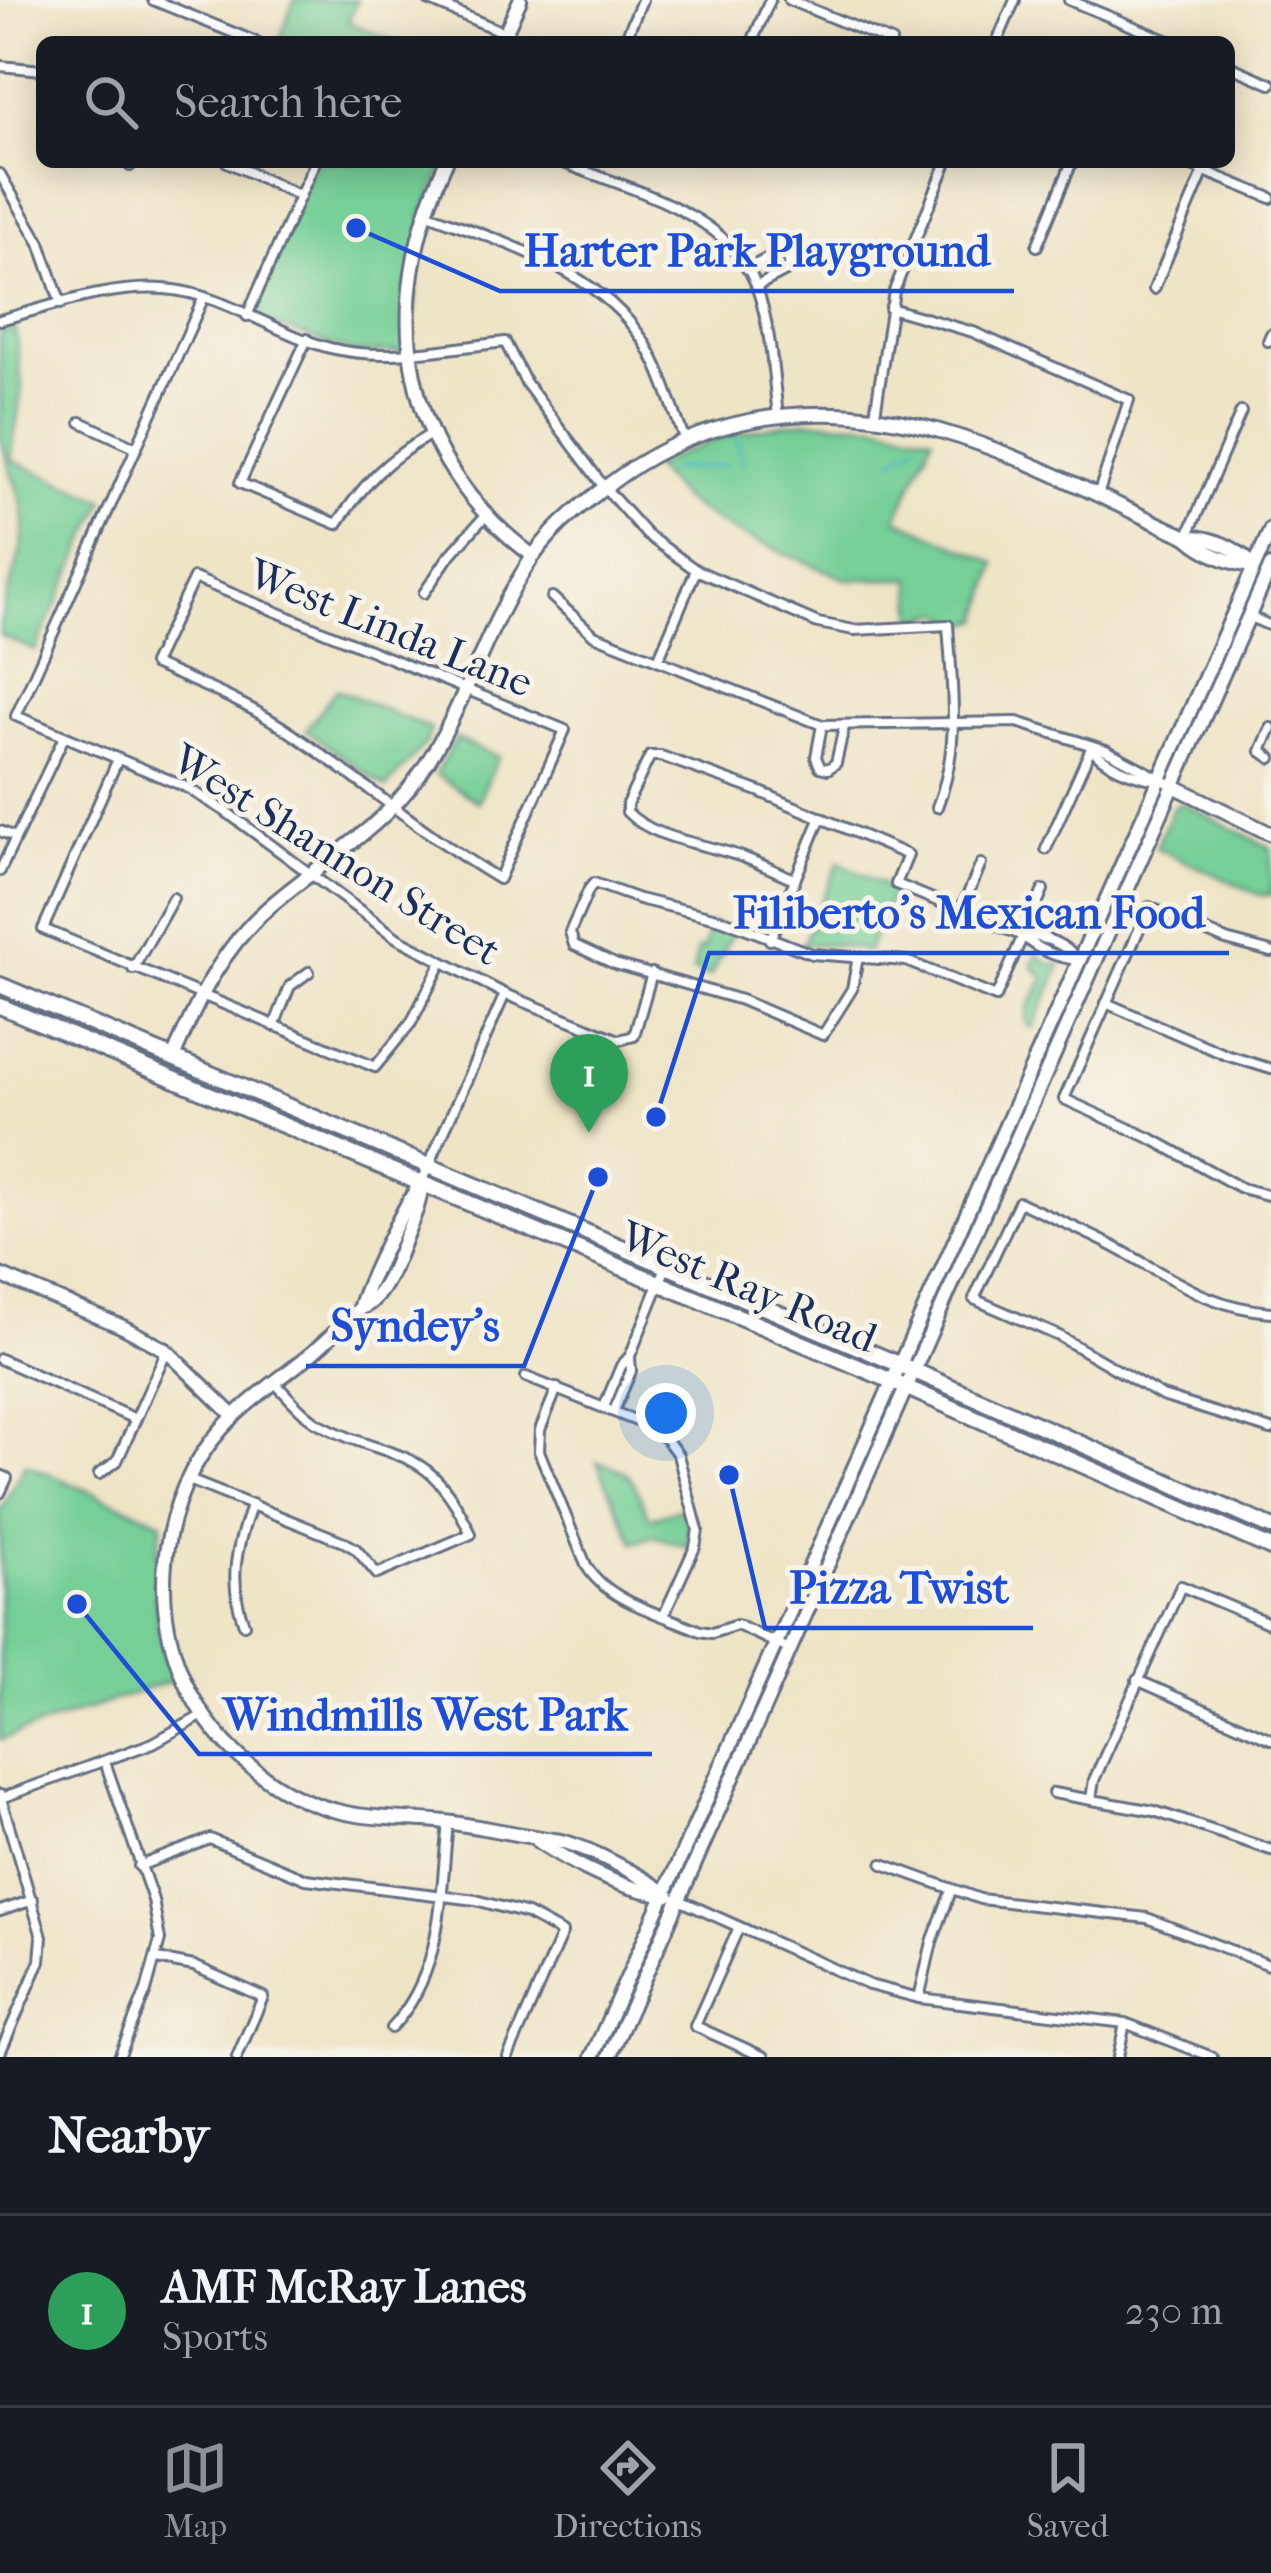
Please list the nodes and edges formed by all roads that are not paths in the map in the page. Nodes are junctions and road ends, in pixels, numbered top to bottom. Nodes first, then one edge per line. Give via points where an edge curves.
1 (153, 0) edge
2 (428, 0) edge
3 (520, 0) edge
4 (642, 0) edge
5 (770, 0) edge
6 (789, 0) edge
7 (826, 0) edge
8 (1015, 0) edge
9 (1069, 0) edge
10 (821, 13) junction
11 (241, 36) edge
12 (499, 36) edge
13 (504, 36) edge
14 (627, 36) edge
15 (755, 36) edge
16 (873, 36) edge
17 (1000, 36) edge
18 (1156, 36) edge
19 (0, 66) edge
20 (36, 69) edge
21 (1235, 69) edge
22 (1271, 84) edge
23 (240, 168) edge
24 (312, 168) edge
25 (443, 168) edge
26 (576, 168) edge
27 (944, 168) edge
28 (1070, 168) edge
29 (1197, 168) edge
30 (1204, 171) junction
31 (0, 174) edge
32 (300, 196) junction
33 (1271, 199) edge
34 (424, 212) junction
35 (1037, 246) dead end
36 (747, 268) junction
37 (757, 286) junction
38 (1154, 289) dead end
39 (204, 296) junction
40 (61, 304) junction
41 (890, 308) junction
42 (247, 316) junction
43 (0, 320) edge
44 (307, 340) junction
45 (410, 352) junction
46 (1241, 412) dead end
47 (875, 414) junction
48 (778, 416) junction
49 (81, 422) dead end
50 (431, 434) junction
51 (685, 440) junction
52 (136, 448) junction
53 (604, 488) junction
54 (1098, 497) junction
55 (485, 516) junction
56 (1271, 529) edge
57 (1187, 537) junction
58 (533, 556) junction
59 (1254, 566) junction
60 (1271, 566) edge
61 (696, 570) junction
62 (424, 592) dead end
63 (552, 597) dead end
64 (1249, 616) junction
65 (1271, 626) edge
66 (658, 660) junction
67 (464, 690) junction
68 (955, 721) junction
69 (822, 725) junction
70 (844, 728) junction
71 (1271, 728) edge
72 (63, 739) junction
73 (1090, 748) junction
74 (1271, 758) edge
75 (118, 759) junction
76 (1159, 780) junction
77 (1174, 787) junction
78 (938, 807) dead end
79 (391, 808) junction
80 (821, 818) junction
81 (0, 831) edge
82 (1271, 834) edge
83 (15, 837) junction
84 (1046, 849) dead end
85 (981, 864) dead end
86 (0, 871) edge
87 (311, 873) junction
88 (794, 880) junction
89 (1042, 890) dead end
90 (173, 898) dead end
91 (961, 910) junction
92 (1023, 936) junction
93 (770, 940) junction
94 (1271, 952) edge
95 (858, 957) junction
96 (1077, 959) junction
97 (442, 962) junction
98 (133, 969) junction
99 (309, 972) dead end
100 (652, 974) junction
101 (0, 986) edge
102 (505, 994) junction
103 (199, 996) junction
104 (1106, 1003) junction
105 (0, 1006) edge
106 (274, 1026) junction
107 (173, 1058) junction
108 (1271, 1069) edge
109 (425, 1175) junction
110 (1271, 1196) edge
111 (667, 1266) junction
112 (0, 1275) edge
113 (660, 1284) junction
114 (1271, 1312) edge
115 (166, 1350) junction
116 (0, 1358) edge
117 (907, 1367) junction
118 (526, 1377) dead end
119 (274, 1382) junction
120 (900, 1385) junction
121 (556, 1388) junction
122 (609, 1409) junction
123 (233, 1416) junction
124 (135, 1419) junction
125 (1271, 1430) edge
126 (1095, 1471) junction
127 (99, 1474) dead end
128 (3, 1477) edge
129 (188, 1479) junction
130 (1169, 1482) junction
131 (0, 1493) edge
132 (252, 1504) junction
133 (1271, 1527) edge
134 (1271, 1548) edge
135 (664, 1615) junction
136 (244, 1624) dead end
137 (1271, 1624) edge
138 (782, 1646) junction
139 (1137, 1680) junction
140 (203, 1715) junction
141 (1271, 1739) edge
142 (105, 1762) junction
143 (1053, 1793) dead end
144 (0, 1797) edge
145 (1091, 1799) junction
146 (448, 1822) junction
147 (1271, 1850) edge
148 (883, 1864) dead end
149 (139, 1866) junction
150 (951, 1891) junction
151 (440, 1894) junction
152 (671, 1896) junction
153 (33, 1900) junction
154 (0, 1911) edge
155 (740, 1927) junction
156 (157, 1959) junction
157 (1271, 1966) edge
158 (919, 1998) junction
159 (1126, 2023) junction
160 (391, 2028) dead end
161 (0, 2053) edge
162 (119, 2057) edge
163 (237, 2057) edge
164 (508, 2057) edge
165 (592, 2057) edge
166 (609, 2057) edge
167 (764, 2057) edge
168 (1118, 2057) edge
169 (1212, 2057) edge

1 - 11 street
2 - 12 street
3 - 13 street
4 - 14 street
5 - 15 street
6 - 10 street
7 - 10 street
8 - 17 street
9 - 18 street
10 - 16 street
19 - 20 street
21 - 22 street
23 - 32 street
24 - 32 street
25 - 34 street
26 - 36 street via 681,211
27 - 41 street
28 - 35 street
29 - 30 street
30 - 33 street
30 - 38 street
31 - 40 street via 40,243
32 - 42 street
34 - 45 street via 406,304
34 - 51 street via 577,277 613,304 656,364
36 - 37 street
36 - 37 street via 787,256 786,271
37 - 48 street
39 - 40 street via 130,290
39 - 42 street
39 - 52 street
40 - 43 street
41 - 47 street
41 - 54 street via 973,332 1129,400
42 - 44 street
44 - 45 street via 355,353
44 - 50 street via 240,483 337,524 366,481
45 - 50 street
45 - 53 street via 505,342
46 - 57 street
47 - 48 street
47 - 54 street via 952,433
48 - 51 street
49 - 52 street
50 - 55 street
51 - 53 street
52 - 72 street, West Shannon Street via 16,716
53 - 58 street
53 - 61 street via 646,535
54 - 57 street
55 - 58 street
55 - 62 street
56 - 59 street
57 - 59 street
58 - 67 street
59 - 76 street
60 - 64 street
61 - 66 street
61 - 68 street via 818,623 854,630 948,625
63 - 66 street via 594,635
64 - 65 street
64 - 77 street
66 - 69 street
67 - 79 street via 446,733
67 - 79 street, West Linda Lane via 566,730 499,879
67 - 79 street, West Linda Lane via 194,578 153,664 241,702
68 - 70 street
68 - 73 street via 1017,722
68 - 78 street
69 - 70 street
69 - 70 street via 816,757 828,769
71 - 74 street via 1261,752
72 - 75 street, West Shannon Street
72 - 83 street
73 - 76 street
73 - 84 street
75 - 87 street, West Shannon Street via 186,787
75 - 98 street via 43,928
76 - 77 street
76 - 96 street
77 - 82 street
77 - 117 street
79 - 87 street
80 - 88 street
80 - 88 street via 661,756 650,756 626,804 626,812 674,837
80 - 91 street via 908,855 896,884
81 - 83 street
83 - 86 street
85 - 91 street
87 - 97 street, West Shannon Street
87 - 103 street via 229,949
88 - 93 street
89 - 92 street
90 - 98 street
91 - 92 street
92 - 95 street via 996,997 906,961
92 - 96 street
93 - 95 street
93 - 100 street via 593,883 570,939
94 - 104 street via 1149,907
95 - 100 street via 852,989 824,1035
96 - 117 street
97 - 102 street, West Shannon Street
97 - 106 street via 411,1023 375,1067
98 - 103 street
99 - 106 street via 290,986
100 - 102 street, West Shannon Street via 627,1041
101 - 107 main road, West Ray Road
102 - 109 street
103 - 106 street
103 - 107 street
104 - 108 street
104 - 110 street via 1064,1099
105 - 109 main road, West Ray Road
107 - 109 main road, West Ray Road
109 - 111 main road, West Ray Road
109 - 113 main road, West Ray Road
109 - 119 street via 358,1310
111 - 113 street
111 - 117 main road, West Ray Road
112 - 115 street
113 - 120 main road, West Ray Road
113 - 122 street via 631,1371
114 - 125 street via 1210,1300 1018,1202 974,1299 1059,1336 1162,1396
115 - 123 street
115 - 124 street
116 - 124 street
117 - 120 street
117 - 130 main road, West Ray Road
118 - 121 street
119 - 123 street
119 - 132 street via 314,1420 426,1468 450,1492 470,1534 377,1574 344,1541
120 - 126 main road, West Ray Road
120 - 138 street
121 - 122 street
121 - 135 street via 538,1450 586,1565 607,1589
122 - 135 street via 672,1445 695,1511 697,1538
123 - 129 street
124 - 127 street via 116,1461
126 - 130 main road via 1112,1467 1150,1484
126 - 134 main road, West Ray Road
128 - 131 street
129 - 132 street
129 - 140 street via 170,1528 164,1592 171,1642
130 - 133 main road, West Ray Road
132 - 136 street via 234,1573
135 - 138 street via 707,1632 737,1624
137 - 139 street via 1181,1586
138 - 152 street
139 - 141 street
139 - 145 street
140 - 142 street
140 - 146 street via 254,1769 316,1804
142 - 144 street
142 - 149 street
143 - 145 street
144 - 153 street
145 - 147 street
146 - 151 street
146 - 152 street via 558,1840
148 - 150 street
149 - 151 street via 210,1839 306,1879
149 - 156 street via 158,1921
150 - 157 street via 1147,1918
150 - 158 street
151 - 160 street via 437,1942 413,2005
151 - 164 street via 526,1915 562,1934
152 - 155 street
152 - 165 street
152 - 166 street
153 - 154 street
153 - 161 street via 40,1961
155 - 158 street
155 - 167 street via 695,2026
156 - 162 street
156 - 163 street via 263,1997
158 - 159 street
159 - 168 street
159 - 169 street

